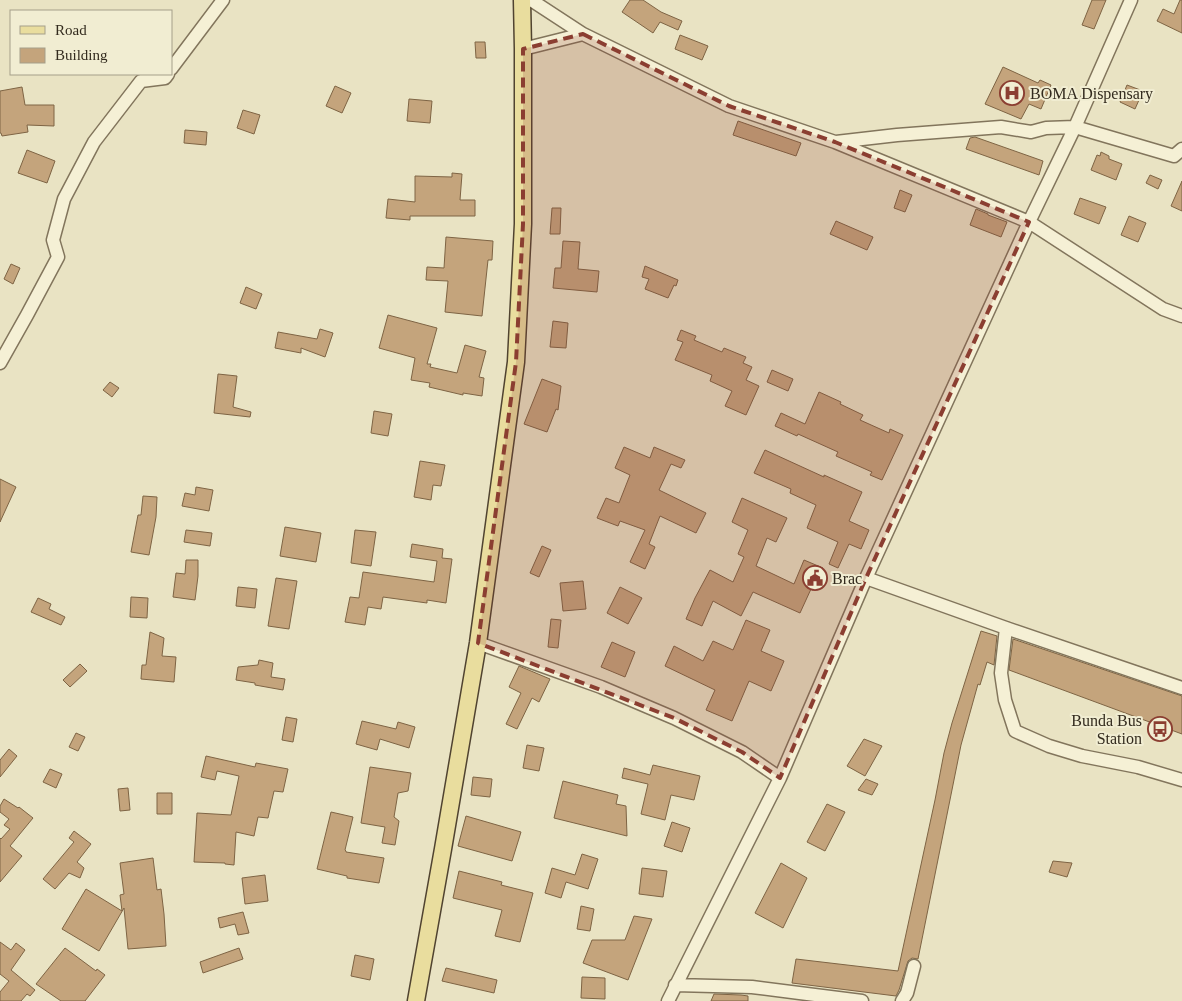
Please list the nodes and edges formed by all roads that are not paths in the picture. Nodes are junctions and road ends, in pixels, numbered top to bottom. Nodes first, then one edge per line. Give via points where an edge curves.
1 (224, 0) edge
2 (522, 0) edge
3 (531, 0) edge
4 (1131, 0) edge
5 (583, 34) junction
6 (523, 49) junction
7 (172, 68) edge
8 (167, 75) edge
9 (1076, 127) junction
10 (835, 142) junction
11 (1179, 155) edge
12 (1029, 222) junction
13 (1182, 316) edge
14 (0, 363) edge
15 (866, 578) junction
16 (1006, 628) junction
17 (478, 643) junction
18 (1182, 688) edge
19 (780, 778) junction
20 (1182, 780) edge
21 (914, 966) dead end
22 (675, 985) junction
23 (416, 1001) edge
24 (668, 1001) edge
25 (862, 1001) edge
26 (902, 1001) edge

1 - 7 street
2 - 6 main road
3 - 5 street
4 - 9 street
5 - 6 street
5 - 10 street via 729,106
6 - 17 main road via 523,224 516,362
8 - 14 street via 141,81 94,142 64,199 53,240 58,257
9 - 10 street via 1031,132 1001,127
9 - 11 street
9 - 12 street
10 - 12 street
12 - 13 street via 1163,309
12 - 15 street
15 - 16 street
15 - 19 street
16 - 18 street
16 - 20 street via 1001,673 1005,700 1015,730 1049,746 1082,756
17 - 19 street via 601,687 674,718 742,752
17 - 23 main road
19 - 22 street
21 - 26 street
22 - 24 street
22 - 25 street via 752,987

